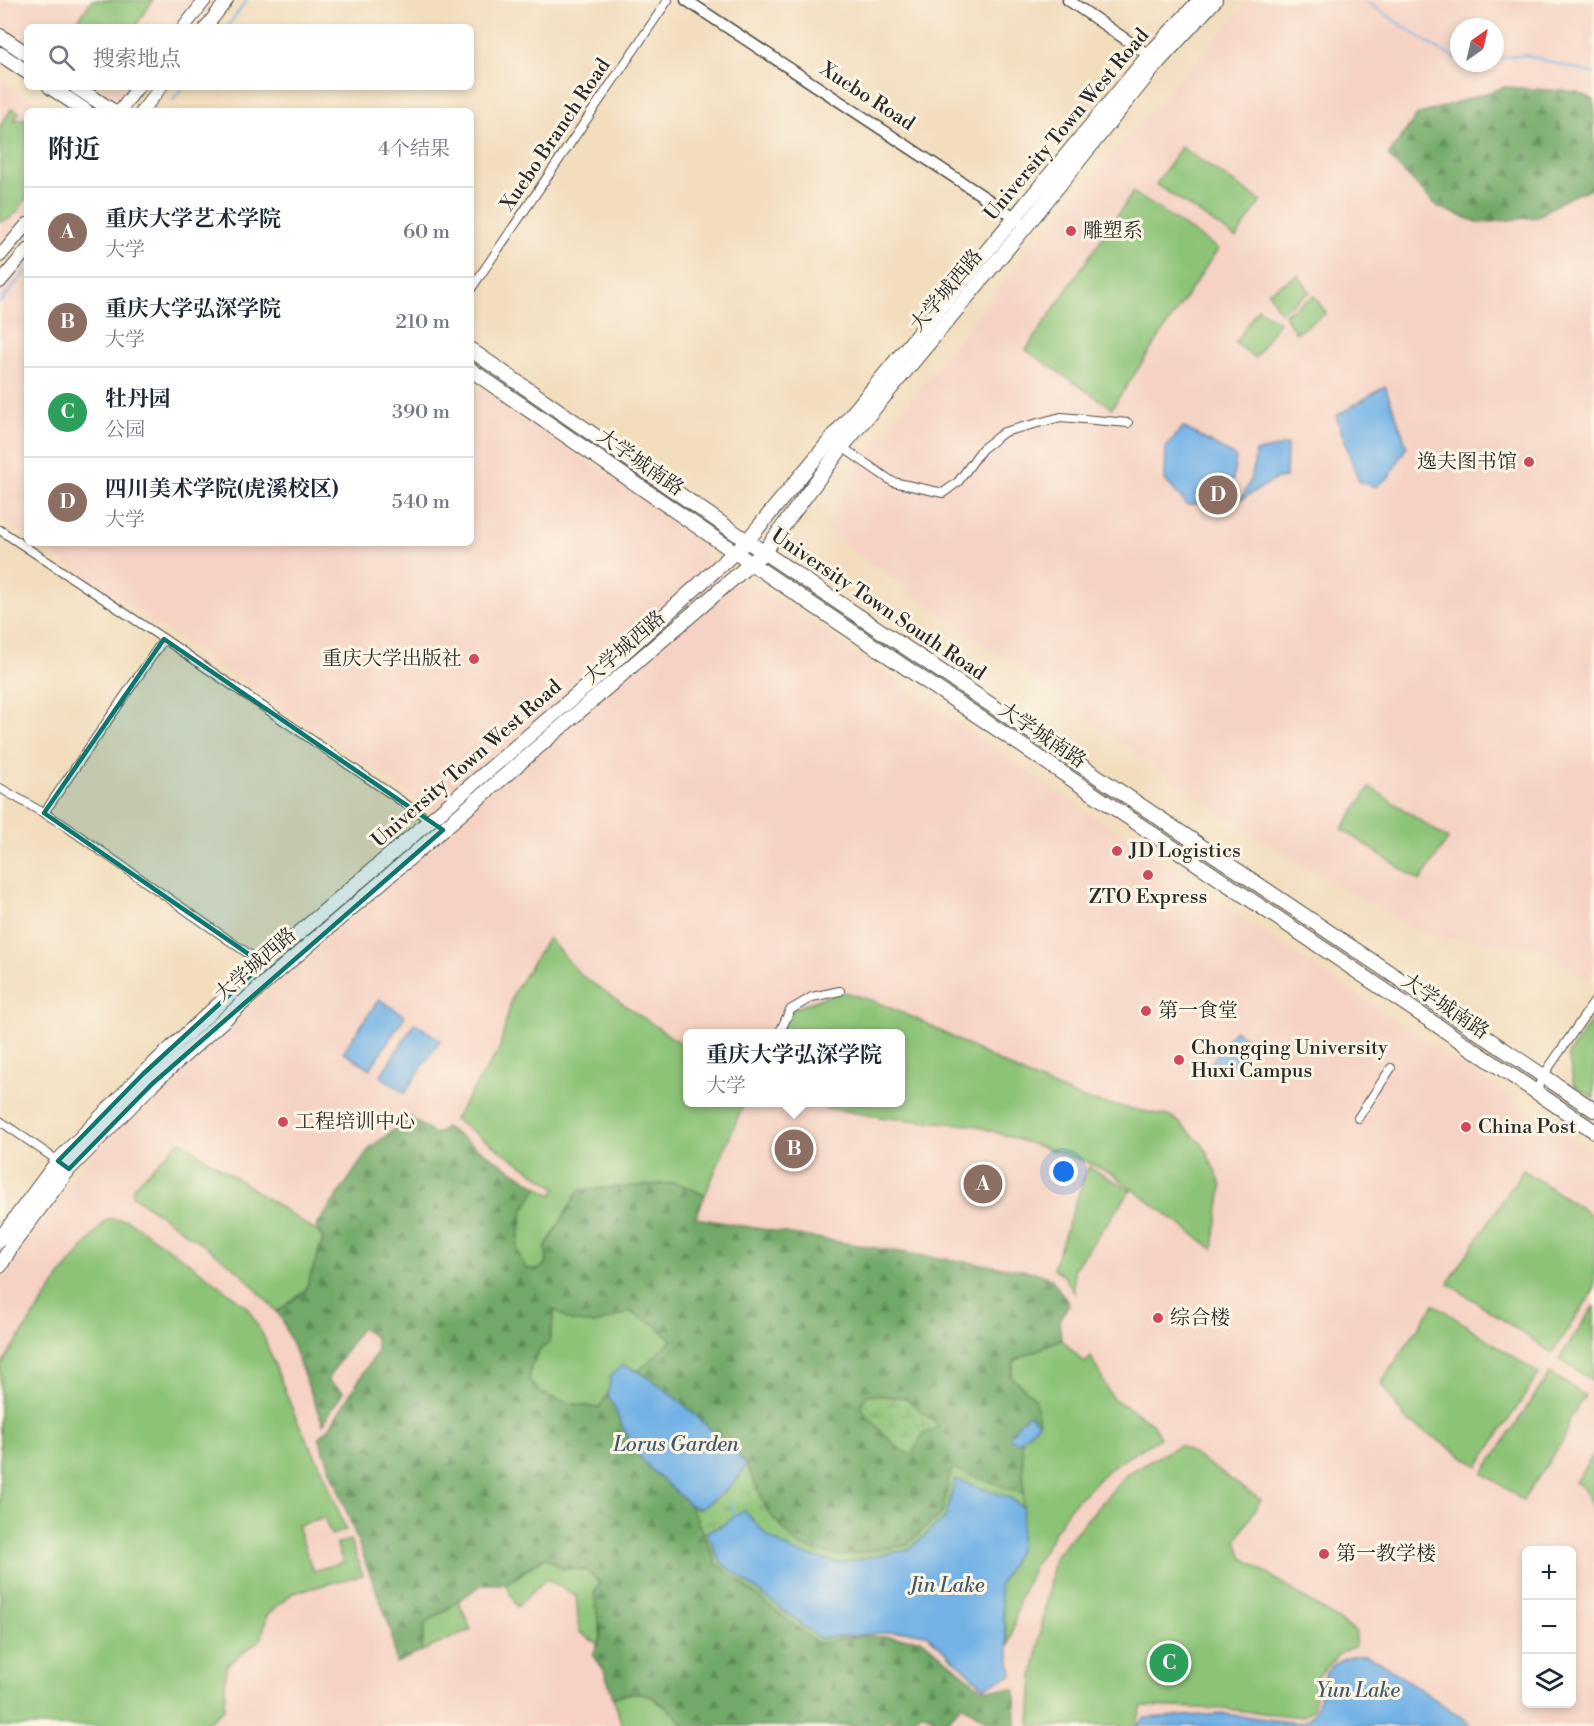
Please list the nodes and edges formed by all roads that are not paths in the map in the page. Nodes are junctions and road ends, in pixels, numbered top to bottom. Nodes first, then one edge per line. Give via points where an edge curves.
1 (205, 0) edge
2 (226, 0) edge
3 (668, 0) edge
4 (687, 0) edge
5 (1068, 0) edge
6 (1200, 0) edge
7 (1215, 0) edge
8 (186, 24) edge
9 (208, 24) edge
10 (0, 36) edge
11 (24, 52) edge
12 (0, 54) edge
13 (1154, 58) junction
14 (24, 70) edge
15 (54, 90) edge
16 (81, 90) edge
17 (136, 90) edge
18 (159, 90) edge
19 (82, 108) edge
20 (108, 108) edge
21 (122, 108) edge
22 (144, 108) edge
23 (1021, 221) junction
24 (24, 228) edge
25 (24, 254) edge
26 (0, 256) edge
27 (0, 282) edge
28 (474, 285) edge
29 (474, 352) edge
30 (474, 372) edge
31 (1128, 423) dead end
32 (842, 447) junction
33 (0, 530) edge
34 (747, 541) junction
35 (24, 546) edge
36 (24, 546) edge
37 (764, 552) junction
38 (736, 553) junction
39 (752, 564) junction
40 (164, 639) junction
41 (0, 788) edge
42 (44, 813) junction
43 (430, 821) junction
44 (443, 830) junction
45 (263, 964) junction
46 (840, 991) dead end
47 (1594, 1002) edge
48 (781, 1029) edge
49 (1391, 1068) dead end
50 (1543, 1076) junction
51 (1536, 1092) junction
52 (1594, 1110) edge
53 (1358, 1118) dead end
54 (0, 1121) edge
55 (1594, 1131) edge
56 (63, 1165) junction
57 (0, 1239) edge
58 (0, 1266) edge

1 - 8 main road
2 - 9 main road
3 - 28 street, Xuebo Branch Road
4 - 23 street, Xuebo Road
5 - 13 street
6 - 13 main road, University Town West Road
7 - 13 main road
10 - 11 main road
12 - 14 main road
13 - 23 main road, University Town West Road
15 - 19 main road
16 - 20 main road
17 - 21 main road
18 - 22 main road
23 - 32 main road, 大学城西路
23 - 34 main road, University Town West Road
24 - 26 main road
25 - 27 main road
29 - 34 main road, University Town South Road
30 - 38 main road, 大学城南路
31 - 32 street via 1061,417 1004,432 982,449 958,482 943,493 893,482
32 - 37 main road, 大学城西路
33 - 35 street
34 - 37 main road, University Town South Road
34 - 38 main road, University Town West Road
36 - 40 street
37 - 39 main road, 大学城西路
37 - 50 main road, University Town South Road
38 - 39 main road, 大学城南路
38 - 43 main road, University Town West Road
39 - 44 main road, 大学城西路
39 - 51 main road, 大学城南路
40 - 42 street
40 - 43 street
41 - 42 street
42 - 45 street
43 - 44 street
43 - 45 main road, University Town West Road
44 - 56 main road, 大学城西路 via 275,974
45 - 56 main road, University Town West Road via 143,1074
46 - 48 street via 812,997 790,1010
47 - 50 street
49 - 53 street
50 - 51 street
50 - 52 main road, University Town South Road
51 - 55 main road, 大学城南路
54 - 56 street
56 - 57 main road, University Town West Road
56 - 58 main road, 大学城西路

